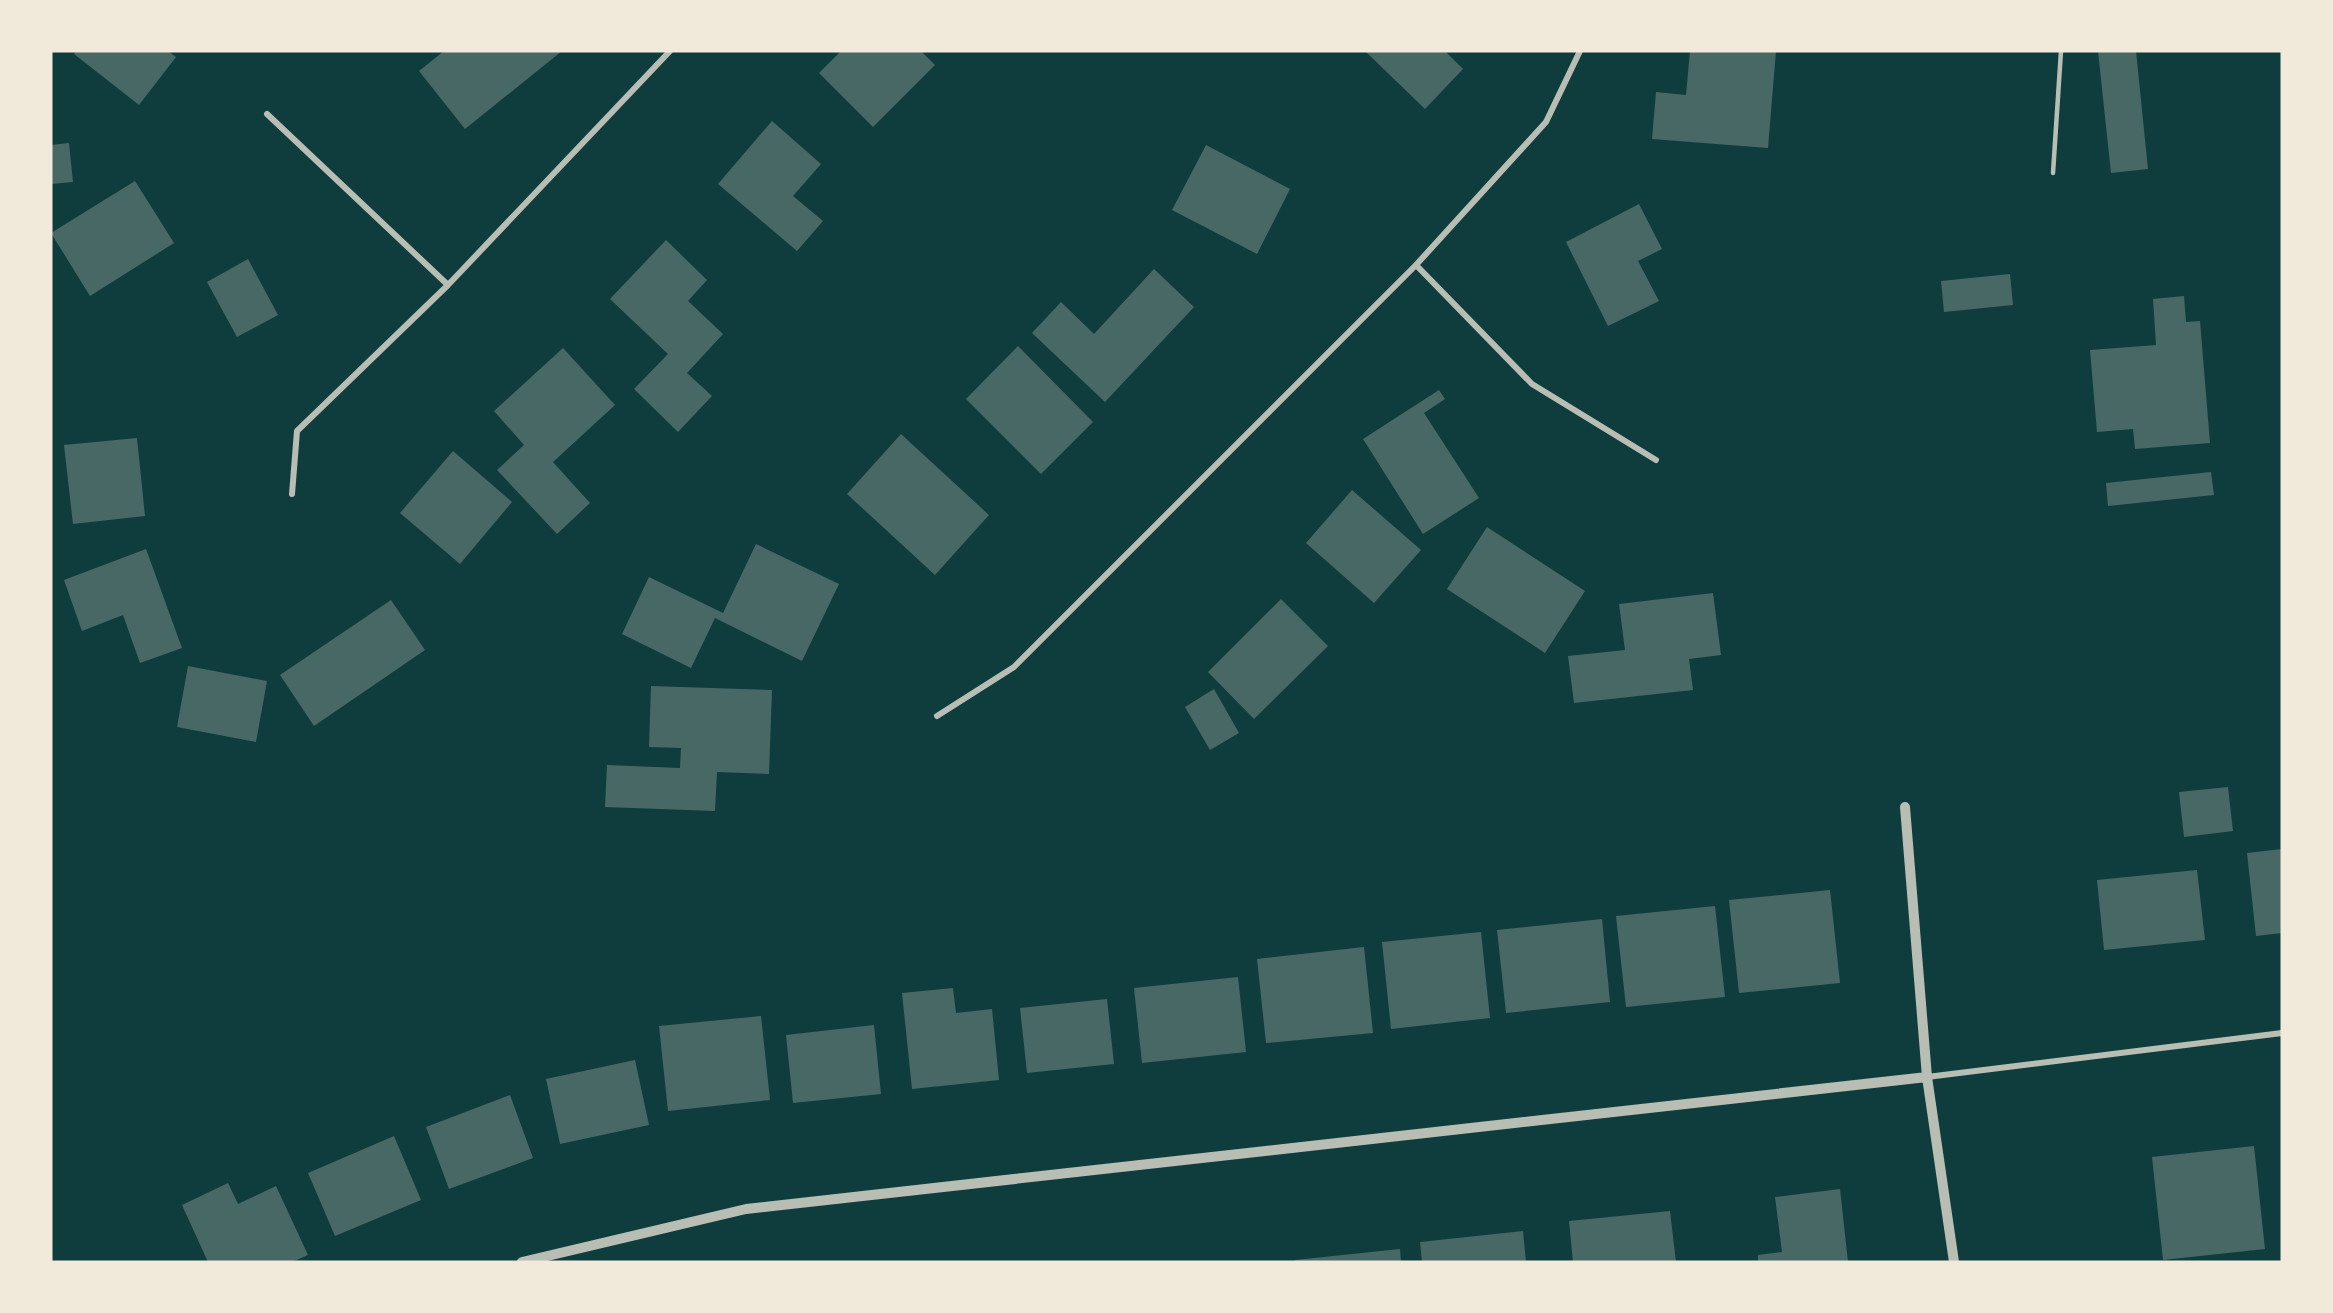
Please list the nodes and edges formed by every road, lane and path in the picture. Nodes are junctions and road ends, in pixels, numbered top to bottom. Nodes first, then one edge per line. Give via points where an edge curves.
1 (670, 51) edge
2 (1580, 51) edge
3 (2061, 51) edge
4 (267, 114) dead end
5 (2053, 173) dead end
6 (1416, 265) junction
7 (448, 285) junction
8 (1656, 460) dead end
9 (292, 494) dead end
10 (937, 716) dead end
11 (1905, 807) dead end
12 (2282, 1033) edge
13 (1927, 1077) junction
14 (522, 1262) edge
15 (1954, 1262) edge

1 - 7 street
2 - 6 street via 1546,122
3 - 5 lane
4 - 7 street
6 - 8 street via 1532,384
6 - 10 street via 1014,667
7 - 9 street via 297,431
11 - 13 street
12 - 13 street
13 - 14 street via 746,1209
13 - 15 street

